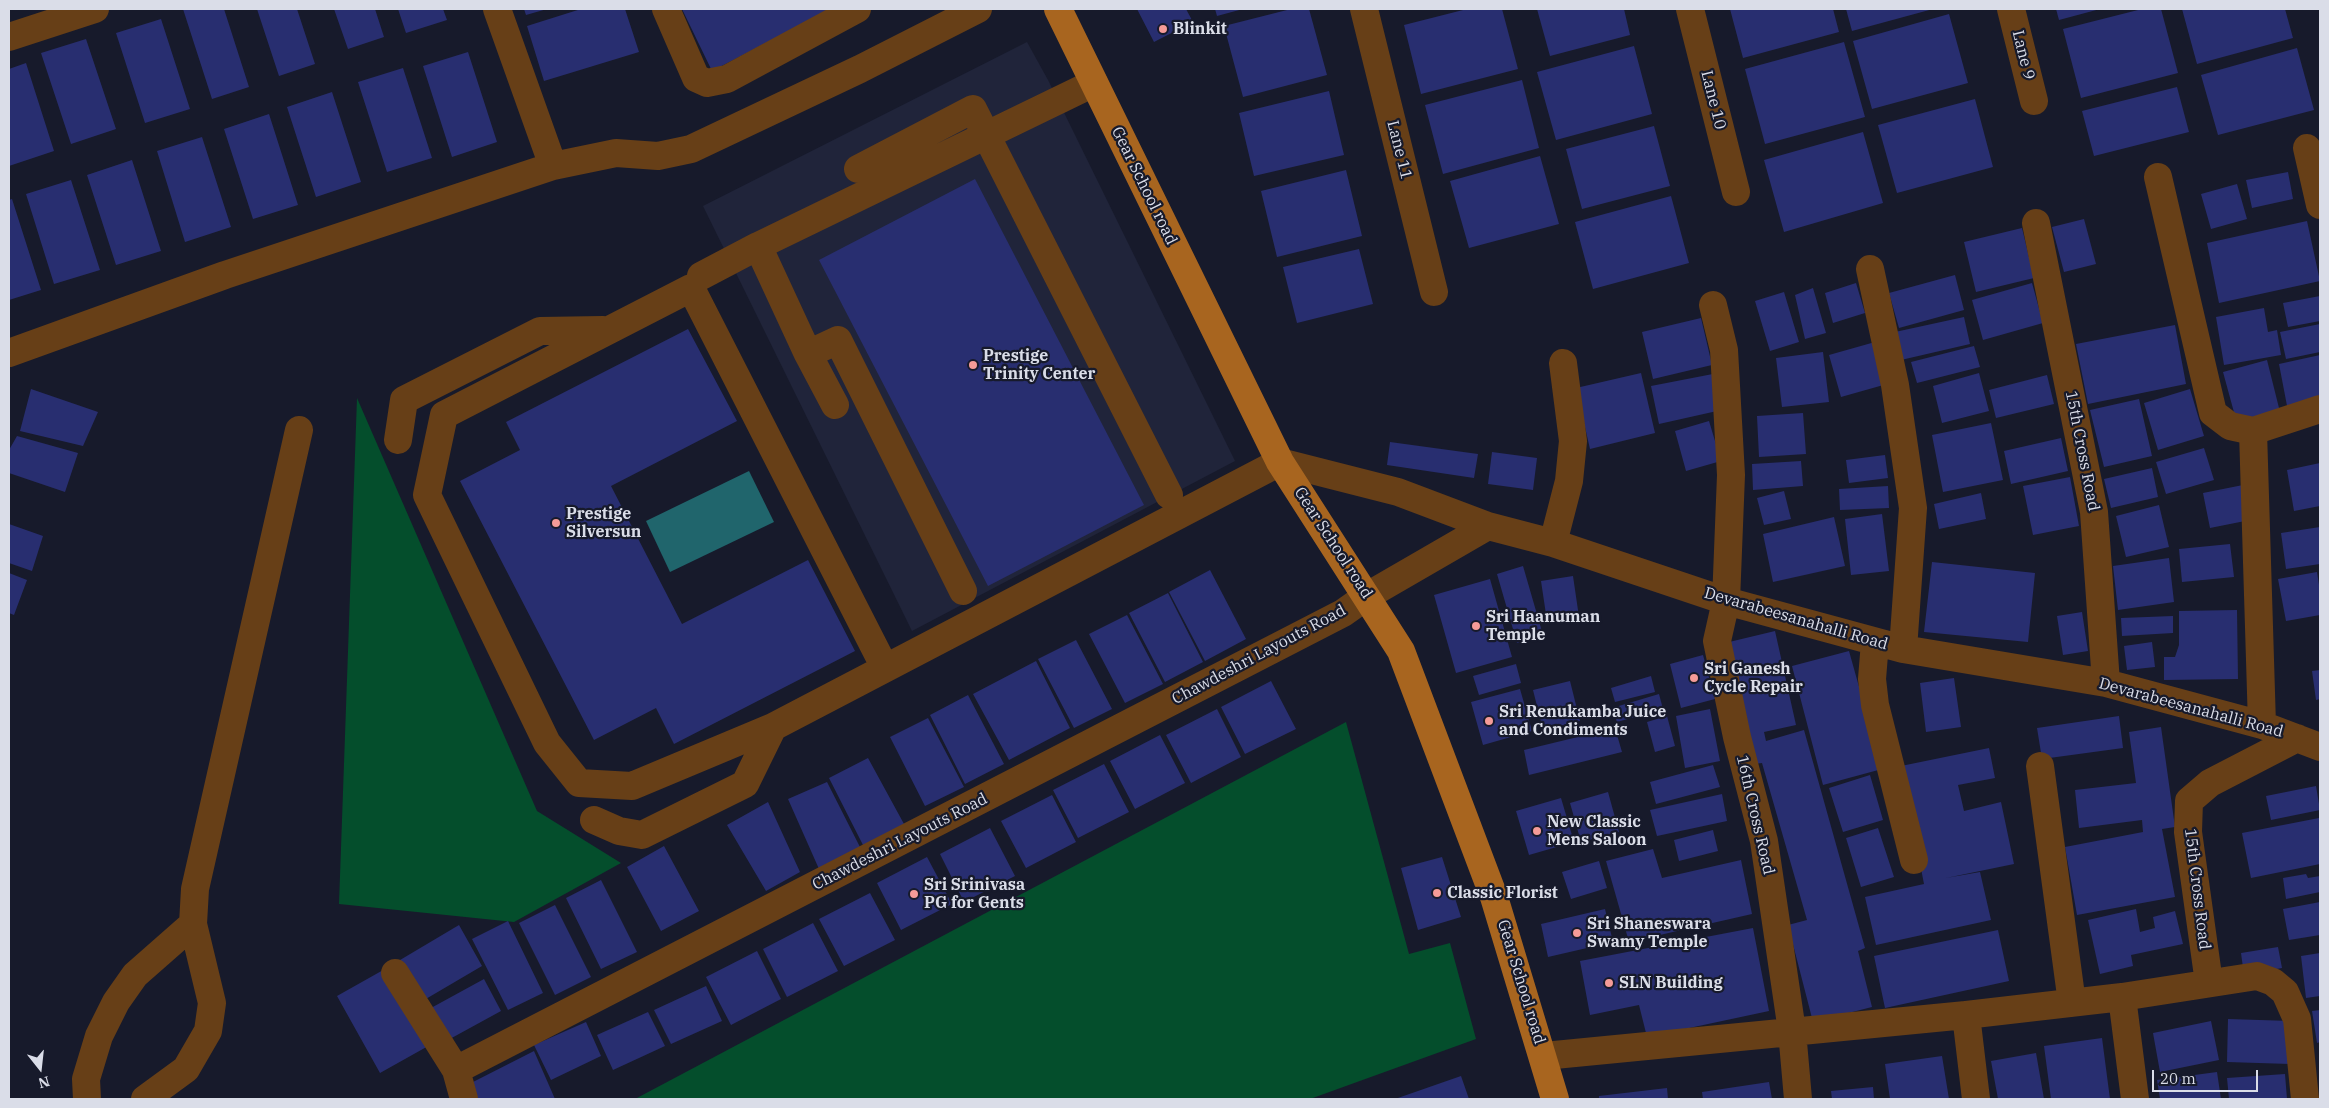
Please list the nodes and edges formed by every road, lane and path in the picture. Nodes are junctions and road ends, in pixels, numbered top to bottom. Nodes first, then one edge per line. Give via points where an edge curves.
1 (95, 9) edge
2 (497, 9) edge
3 (666, 9) edge
4 (857, 9) edge
5 (978, 9) edge
6 (1058, 9) edge
7 (1364, 9) edge
8 (1690, 9) edge
9 (2011, 9) edge
10 (9, 37) edge
11 (1094, 83) junction
12 (2034, 101) dead end
13 (988, 135) junction
14 (2306, 148) dead end
15 (553, 166) junction
16 (858, 169) dead end
17 (2158, 177) dead end
18 (1736, 192) dead end
19 (2320, 205) edge
20 (2036, 222) dead end
21 (758, 246) junction
22 (1870, 268) dead end
23 (701, 276) dead end
24 (1434, 292) dead end
25 (1713, 305) dead end
26 (610, 329) junction
27 (9, 352) edge
28 (808, 354) junction
29 (1563, 363) dead end
30 (835, 405) dead end
31 (2320, 409) edge
32 (299, 430) dead end
33 (2253, 431) junction
34 (398, 440) dead end
35 (1280, 462) junction
36 (1169, 495) dead end
37 (1488, 526) junction
38 (1553, 543) junction
39 (963, 590) dead end
40 (1367, 596) junction
41 (1726, 601) junction
42 (1875, 642) junction
43 (1903, 649) junction
44 (885, 668) junction
45 (2106, 683) junction
46 (2262, 725) junction
47 (773, 727) junction
48 (2309, 742) edge
49 (2040, 766) dead end
50 (594, 820) dead end
51 (1914, 860) dead end
52 (193, 924) junction
53 (395, 973) dead end
54 (2209, 983) junction
55 (2122, 997) junction
56 (2072, 1003) junction
57 (1966, 1015) junction
58 (1792, 1031) junction
59 (1544, 1056) junction
60 (456, 1070) junction
61 (87, 1099) edge
62 (145, 1099) edge
63 (464, 1099) edge
64 (1555, 1099) edge
65 (1798, 1099) edge
66 (1976, 1099) edge
67 (2135, 1099) edge
68 (2305, 1099) edge

1 - 10 street
2 - 15 street
3 - 4 street via 696,78 707,83 727,79
5 - 15 street via 860,69 691,148 658,156 616,154
6 - 11 main road, Gear School road
7 - 24 street, Lane 11
8 - 18 street, Lane 10
9 - 12 street, Lane 9
11 - 13 street
11 - 35 main road, Gear School road
13 - 16 street via 973,109
13 - 21 street
13 - 36 street
14 - 19 street
15 - 27 street via 225,275
17 - 33 street via 2213,413 2230,426
20 - 45 street, 15th Cross Road via 2094,512
21 - 23 street
21 - 28 street
22 - 43 street via 1895,385 1913,508
25 - 41 street, 16th Cross Road via 1724,350 1731,475
26 - 34 street via 540,331 404,400
26 - 44 street via 691,288
26 - 47 street via 444,415 427,495 547,743 579,783 632,786
28 - 30 street
28 - 39 street via 838,340
29 - 38 street via 1573,441 1569,481
31 - 33 street
32 - 52 street via 195,889
33 - 46 street
35 - 37 street, Devarabeesanahalli Road via 1398,492
35 - 40 main road, Gear School road
35 - 44 street
37 - 38 street, Devarabeesanahalli Road
37 - 40 street, Chawdeshri Layouts Road
38 - 41 street, Devarabeesanahalli Road
40 - 59 main road, Gear School road via 1401,651 1494,897
40 - 60 street, Chawdeshri Layouts Road via 1343,613
41 - 42 street, Devarabeesanahalli Road
41 - 58 street, 16th Cross Road via 1717,641 1729,703 1764,841
42 - 43 street, Devarabeesanahalli Road
42 - 51 street via 1872,679 1876,705
43 - 45 street, Devarabeesanahalli Road
44 - 47 street
45 - 46 street, Devarabeesanahalli Road
46 - 48 street, Devarabeesanahalli Road
47 - 50 street via 745,784 642,835 619,831
48 - 54 street, 15th Cross Road via 2210,783 2190,800 2188,832
49 - 56 street
52 - 61 street via 135,974 116,1002 99,1036 86,1079
52 - 62 street via 212,1003 208,1031 186,1069
53 - 60 street
54 - 55 street
54 - 68 street via 2257,976 2274,982 2285,992 2297,1019
55 - 56 street
55 - 67 street
56 - 57 street
57 - 58 street
57 - 66 street
58 - 59 street
58 - 65 street, 16th Cross Road
59 - 64 main road, Gear School road
60 - 63 street

